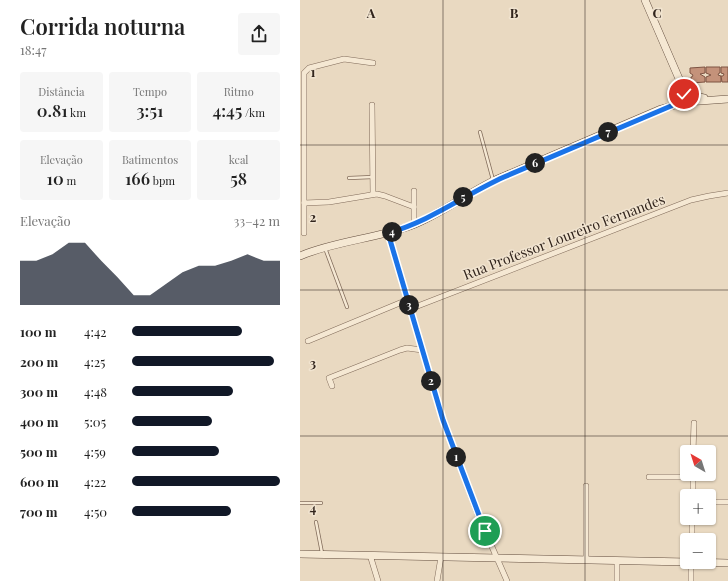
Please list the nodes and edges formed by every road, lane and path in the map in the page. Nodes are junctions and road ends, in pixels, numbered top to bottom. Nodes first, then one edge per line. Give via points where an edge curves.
1 (646, 0) edge
2 (373, 63) dead end
3 (687, 97) junction
4 (728, 99) edge
5 (372, 104) dead end
6 (480, 132) dead end
7 (373, 177) junction
8 (349, 178) dead end
9 (494, 181) junction
10 (414, 191) dead end
11 (373, 194) junction
12 (728, 194) edge
13 (304, 203) junction
14 (414, 207) junction
15 (414, 224) junction
16 (304, 233) dead end
17 (388, 233) junction
18 (325, 248) junction
19 (300, 256) edge
20 (408, 300) junction
21 (348, 307) dead end
22 (410, 309) junction
23 (308, 341) dead end
24 (422, 350) junction
25 (332, 386) dead end
26 (694, 423) dead end
27 (693, 445) edge
28 (680, 476) edge
29 (649, 477) dead end
30 (586, 486) dead end
31 (716, 502) edge
32 (728, 502) edge
33 (300, 503) edge
34 (321, 503) dead end
35 (316, 522) dead end
36 (300, 554) edge
37 (322, 554) junction
38 (370, 555) junction
39 (441, 557) junction
40 (497, 558) junction
41 (586, 560) junction
42 (617, 560) junction
43 (680, 562) edge
44 (716, 563) edge
45 (728, 563) edge
46 (690, 569) edge
47 (378, 581) edge
48 (437, 581) edge
49 (506, 581) edge
50 (617, 581) edge
51 (691, 581) edge

1 - 3 street
2 - 13 street via 344,59 309,68 304,73
3 - 4 street
3 - 9 street
5 - 7 street
6 - 9 lane
7 - 8 lane
7 - 11 street
9 - 15 street
10 - 14 street
11 - 13 street via 329,202
11 - 14 street
12 - 22 street, Rua Professor Loureiro Fernandes via 691,200
13 - 16 street
14 - 15 street
15 - 17 street
17 - 18 street
17 - 20 street
18 - 19 street
18 - 21 lane
20 - 22 street
20 - 23 street
22 - 24 street
24 - 25 street via 403,349 329,378
24 - 40 street via 448,433
26 - 27 street
28 - 29 street
30 - 41 street
31 - 32 street
33 - 34 lane
35 - 37 lane
36 - 37 street
37 - 38 street
38 - 39 street
38 - 47 street
39 - 40 street
39 - 48 street
40 - 41 street
40 - 49 street
41 - 42 street
42 - 43 street
42 - 50 street
44 - 45 street
46 - 51 street

